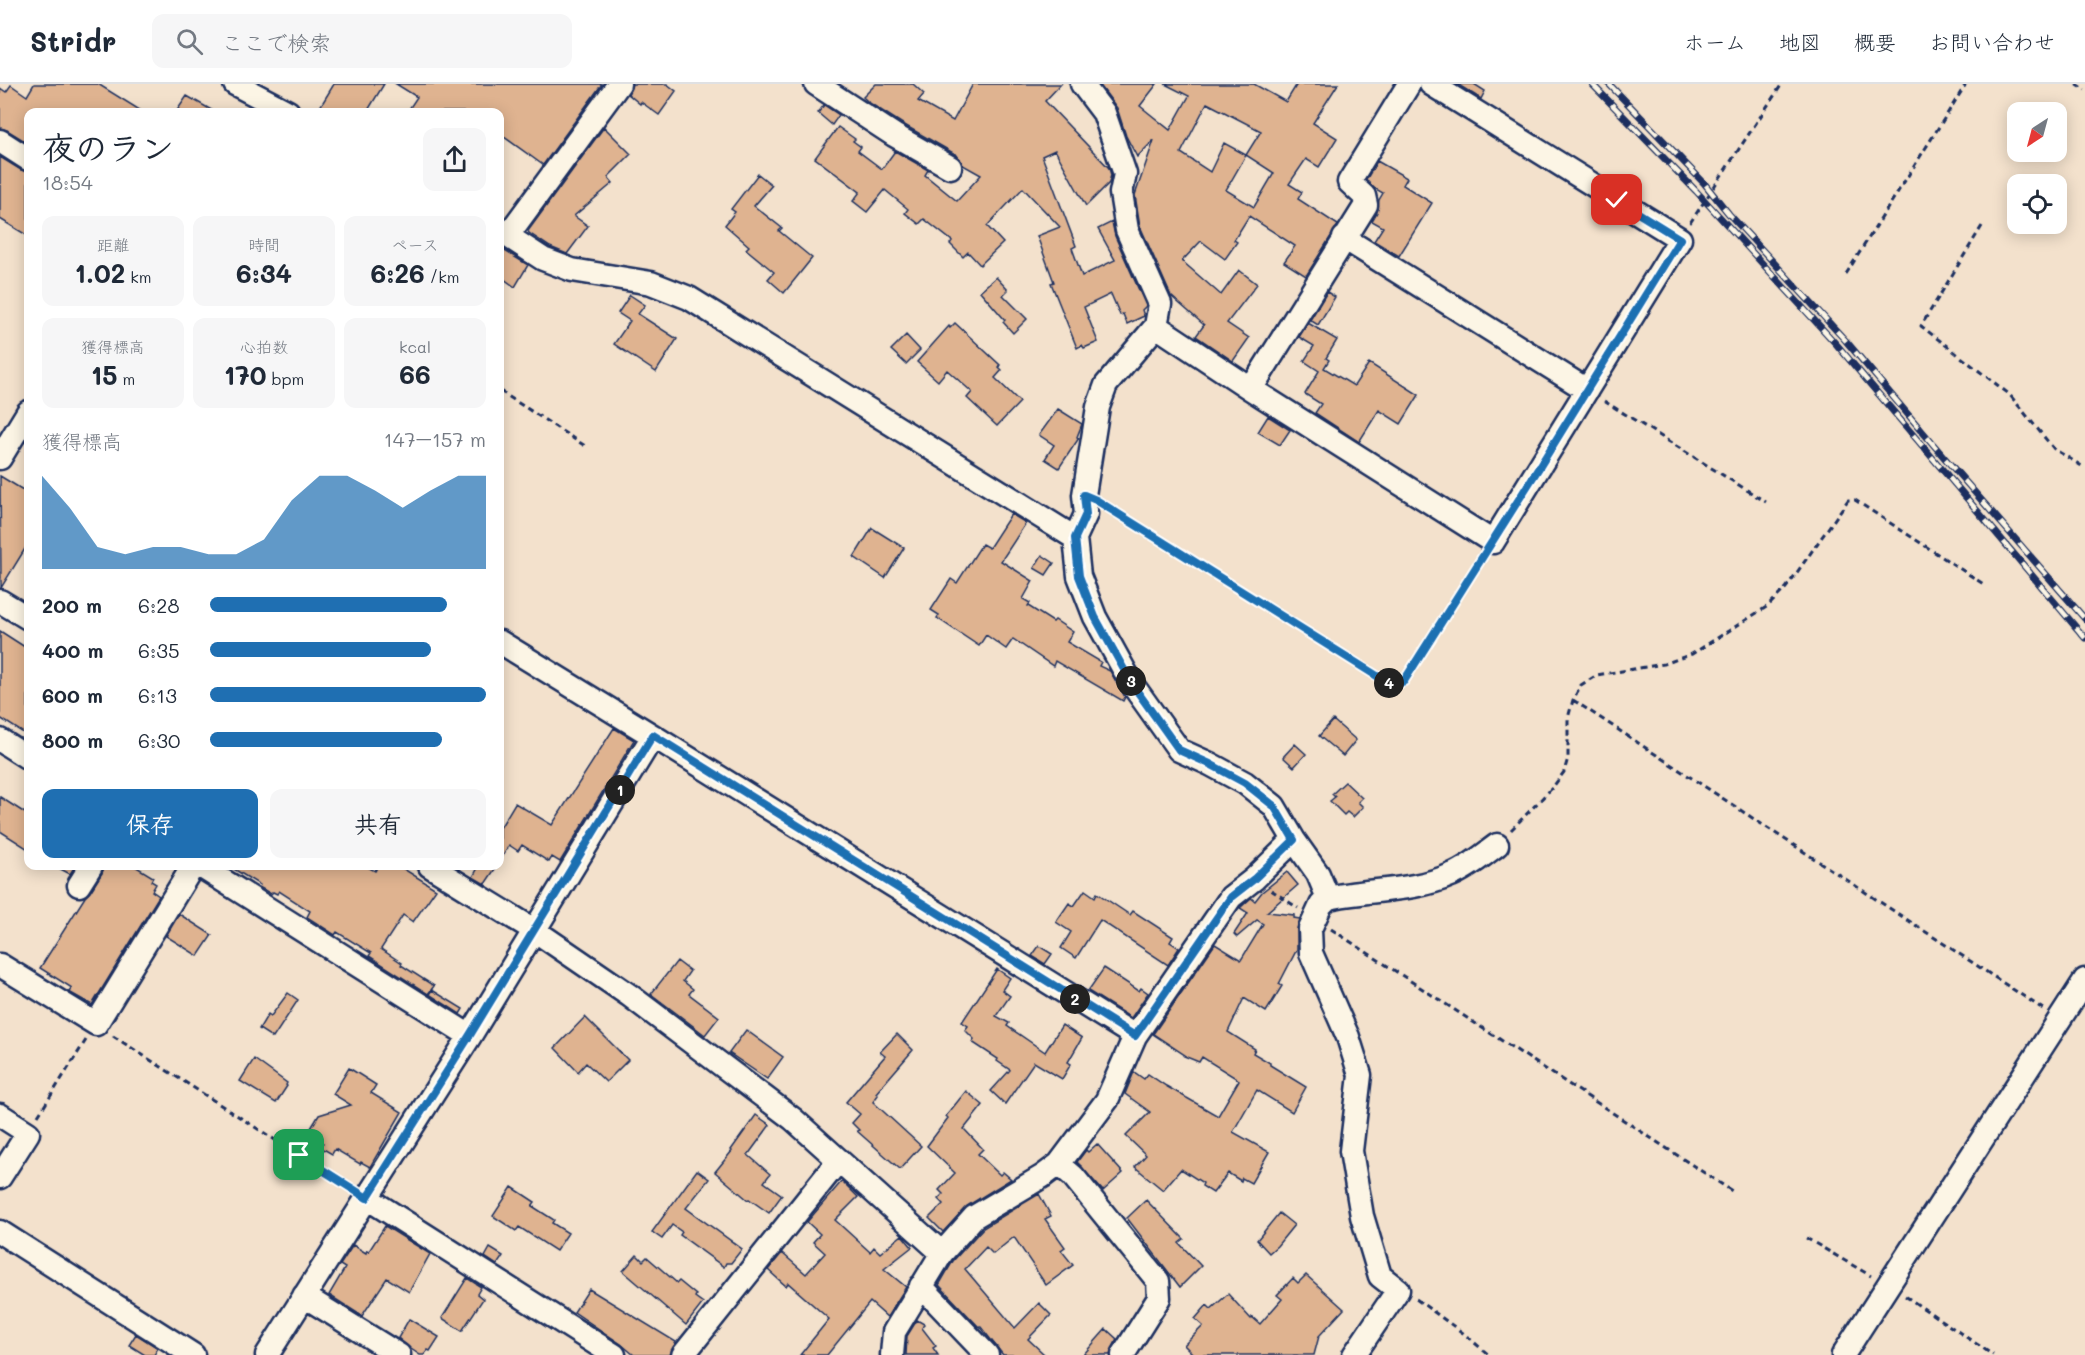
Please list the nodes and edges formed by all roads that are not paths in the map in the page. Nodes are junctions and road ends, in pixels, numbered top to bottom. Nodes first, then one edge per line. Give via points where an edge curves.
1 (235, 84) edge
2 (619, 84) edge
3 (816, 84) edge
4 (1082, 84) edge
5 (1408, 84) edge
6 (1431, 84) edge
7 (280, 108) edge
8 (0, 141) edge
9 (24, 156) edge
10 (950, 167) dead end
11 (504, 233) edge
12 (1344, 238) junction
13 (1156, 326) junction
14 (1251, 389) junction
15 (1587, 390) junction
16 (24, 419) edge
17 (0, 458) edge
18 (1075, 538) junction
19 (0, 601) edge
20 (24, 616) edge
21 (504, 644) edge
22 (653, 735) junction
23 (0, 740) edge
24 (24, 755) edge
25 (1294, 840) junction
26 (1497, 845) road end
27 (88, 870) edge
28 (191, 870) edge
29 (206, 870) edge
30 (436, 870) edge
31 (79, 885) dead end
32 (1328, 898) junction
33 (534, 930) junction
34 (0, 965) edge
35 (2085, 980) edge
36 (470, 1035) junction
37 (1135, 1036) junction
38 (0, 1115) edge
39 (839, 1161) junction
40 (1059, 1164) junction
41 (0, 1177) edge
42 (367, 1198) junction
43 (0, 1232) edge
44 (942, 1253) junction
45 (921, 1286) junction
46 (304, 1296) junction
47 (193, 1355) edge
48 (267, 1355) edge
49 (399, 1355) edge
50 (614, 1355) edge
51 (683, 1355) edge
52 (892, 1355) edge
53 (987, 1355) edge
54 (1124, 1355) edge
55 (1354, 1355) edge
56 (1843, 1355) edge

1 - 7 street
2 - 11 street
3 - 10 street
4 - 13 street via 1104,113 1125,174 1121,193 1127,230 1160,304
5 - 12 street via 1349,182 1364,196 1366,205
6 - 15 street via 1680,239
8 - 9 street
11 - 18 street via 543,259 572,270 651,283 688,298
12 - 14 street
12 - 15 street
13 - 14 street
13 - 18 street via 1106,386 1098,407 1084,495 1086,514
14 - 15 street via 1492,542
16 - 17 street
18 - 25 street via 1079,576 1095,617 1132,684 1179,750 1245,783 1274,806
19 - 20 street
21 - 22 street
22 - 33 street
22 - 37 street
23 - 24 street
25 - 32 street via 1318,874
25 - 37 street via 1231,897
26 - 32 street via 1450,876 1421,885
27 - 31 street
28 - 34 street via 96,1024
29 - 36 street
30 - 33 street
32 - 55 street via 1310,929 1311,953 1348,1037 1360,1075 1351,1151 1362,1216 1380,1276 1398,1290
33 - 36 street
33 - 39 street via 766,1098
35 - 56 street
36 - 42 street
37 - 40 street via 1107,1100
38 - 41 street via 28,1133
39 - 44 street
39 - 51 street
40 - 44 street via 974,1217
40 - 54 street via 1158,1281 1159,1298
42 - 46 street
42 - 50 street
43 - 47 street
44 - 45 street
45 - 52 street via 894,1332
45 - 53 street
46 - 48 street
46 - 49 street

